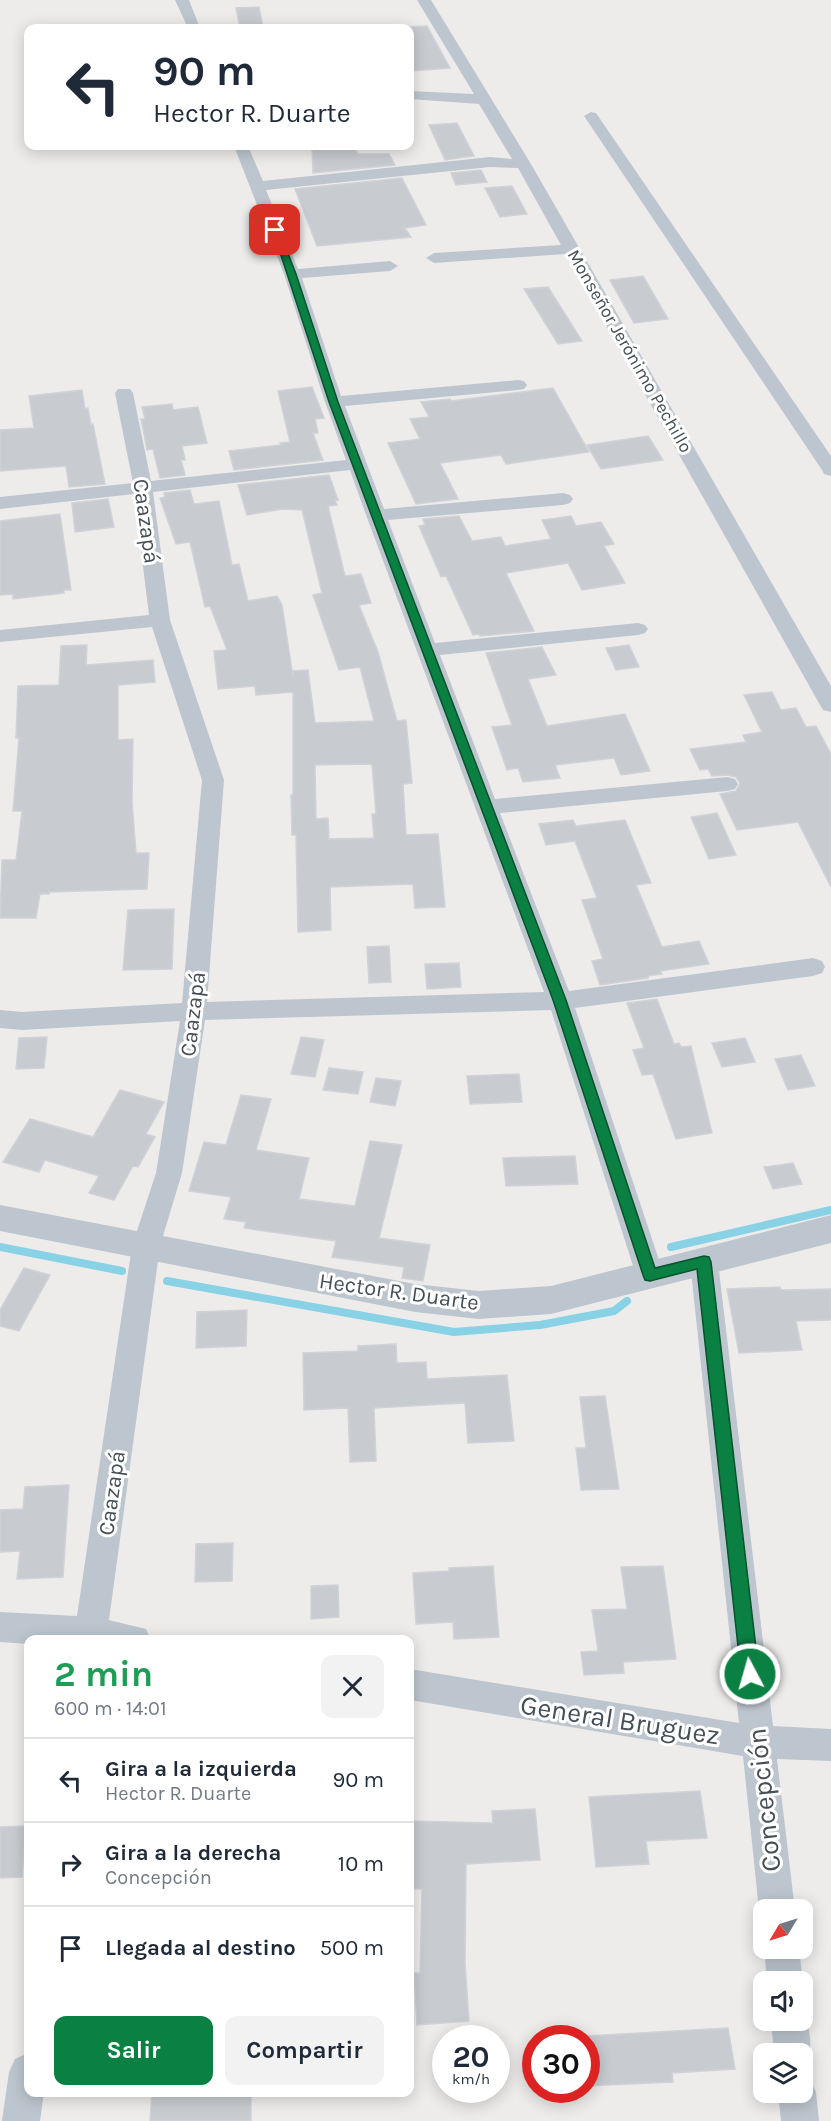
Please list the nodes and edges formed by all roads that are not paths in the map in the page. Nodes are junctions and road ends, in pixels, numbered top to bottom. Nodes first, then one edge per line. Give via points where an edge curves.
1 (182, 0) edge
2 (424, 0) edge
3 (192, 24) edge
4 (414, 95) edge
5 (486, 100) junction
6 (591, 116) dead end
7 (243, 150) edge
8 (524, 164) junction
9 (257, 186) junction
10 (571, 249) junction
11 (434, 258) dead end
12 (390, 266) dead end
13 (292, 274) junction
14 (518, 385) dead end
15 (124, 393) dead end
16 (334, 402) junction
17 (357, 464) junction
18 (831, 470) edge
19 (143, 488) junction
20 (563, 499) dead end
21 (0, 503) edge
22 (376, 515) junction
23 (160, 620) junction
24 (638, 629) dead end
25 (0, 636) edge
26 (427, 650) junction
27 (831, 705) edge
28 (727, 784) dead end
29 (487, 807) junction
30 (813, 966) dead end
31 (560, 1000) junction
32 (194, 1011) junction
33 (0, 1019) edge
34 (0, 1218) edge
35 (831, 1229) edge
36 (146, 1246) junction
37 (704, 1262) junction
38 (650, 1275) junction
39 (0, 1627) edge
40 (81, 1635) edge
41 (91, 1635) edge
42 (414, 1686) edge
43 (758, 1743) junction
44 (831, 1745) edge
45 (776, 1899) edge
46 (24, 2097) edge
47 (798, 2103) edge
48 (21, 2121) edge
49 (800, 2121) edge

1 - 3 street
2 - 5 street, Monseñor Jerónimo Pechillo
4 - 5 street
5 - 8 street, Monseñor Jerónimo Pechillo
6 - 18 street
7 - 9 street
8 - 9 street via 490,162
8 - 10 street, Monseñor Jerónimo Pechillo
9 - 13 street
10 - 11 street
10 - 27 street, Monseñor Jerónimo Pechillo
12 - 13 street
13 - 16 street
14 - 16 street
15 - 19 street, Caazapá
16 - 17 street
17 - 19 street
17 - 22 street
19 - 21 street
19 - 23 street, Caazapá
20 - 22 street
22 - 26 street
23 - 25 street
23 - 32 street, Caazapá via 213,780
24 - 26 street
26 - 29 street
28 - 29 street
29 - 31 street
30 - 31 street
31 - 32 street
31 - 38 street
32 - 33 street
32 - 36 street, Caazapá via 169,1173
34 - 36 street, Hector R. Duarte
35 - 37 street, Hector R. Duarte
36 - 38 street, Hector R. Duarte via 415,1298 479,1305 551,1300
36 - 41 street, Caazapá
37 - 38 street, Hector R. Duarte
37 - 43 street, Concepción
39 - 40 street
42 - 43 street, General Bruguez
43 - 44 street, General Bruguez
43 - 45 street, Concepción
46 - 48 street
47 - 49 street

